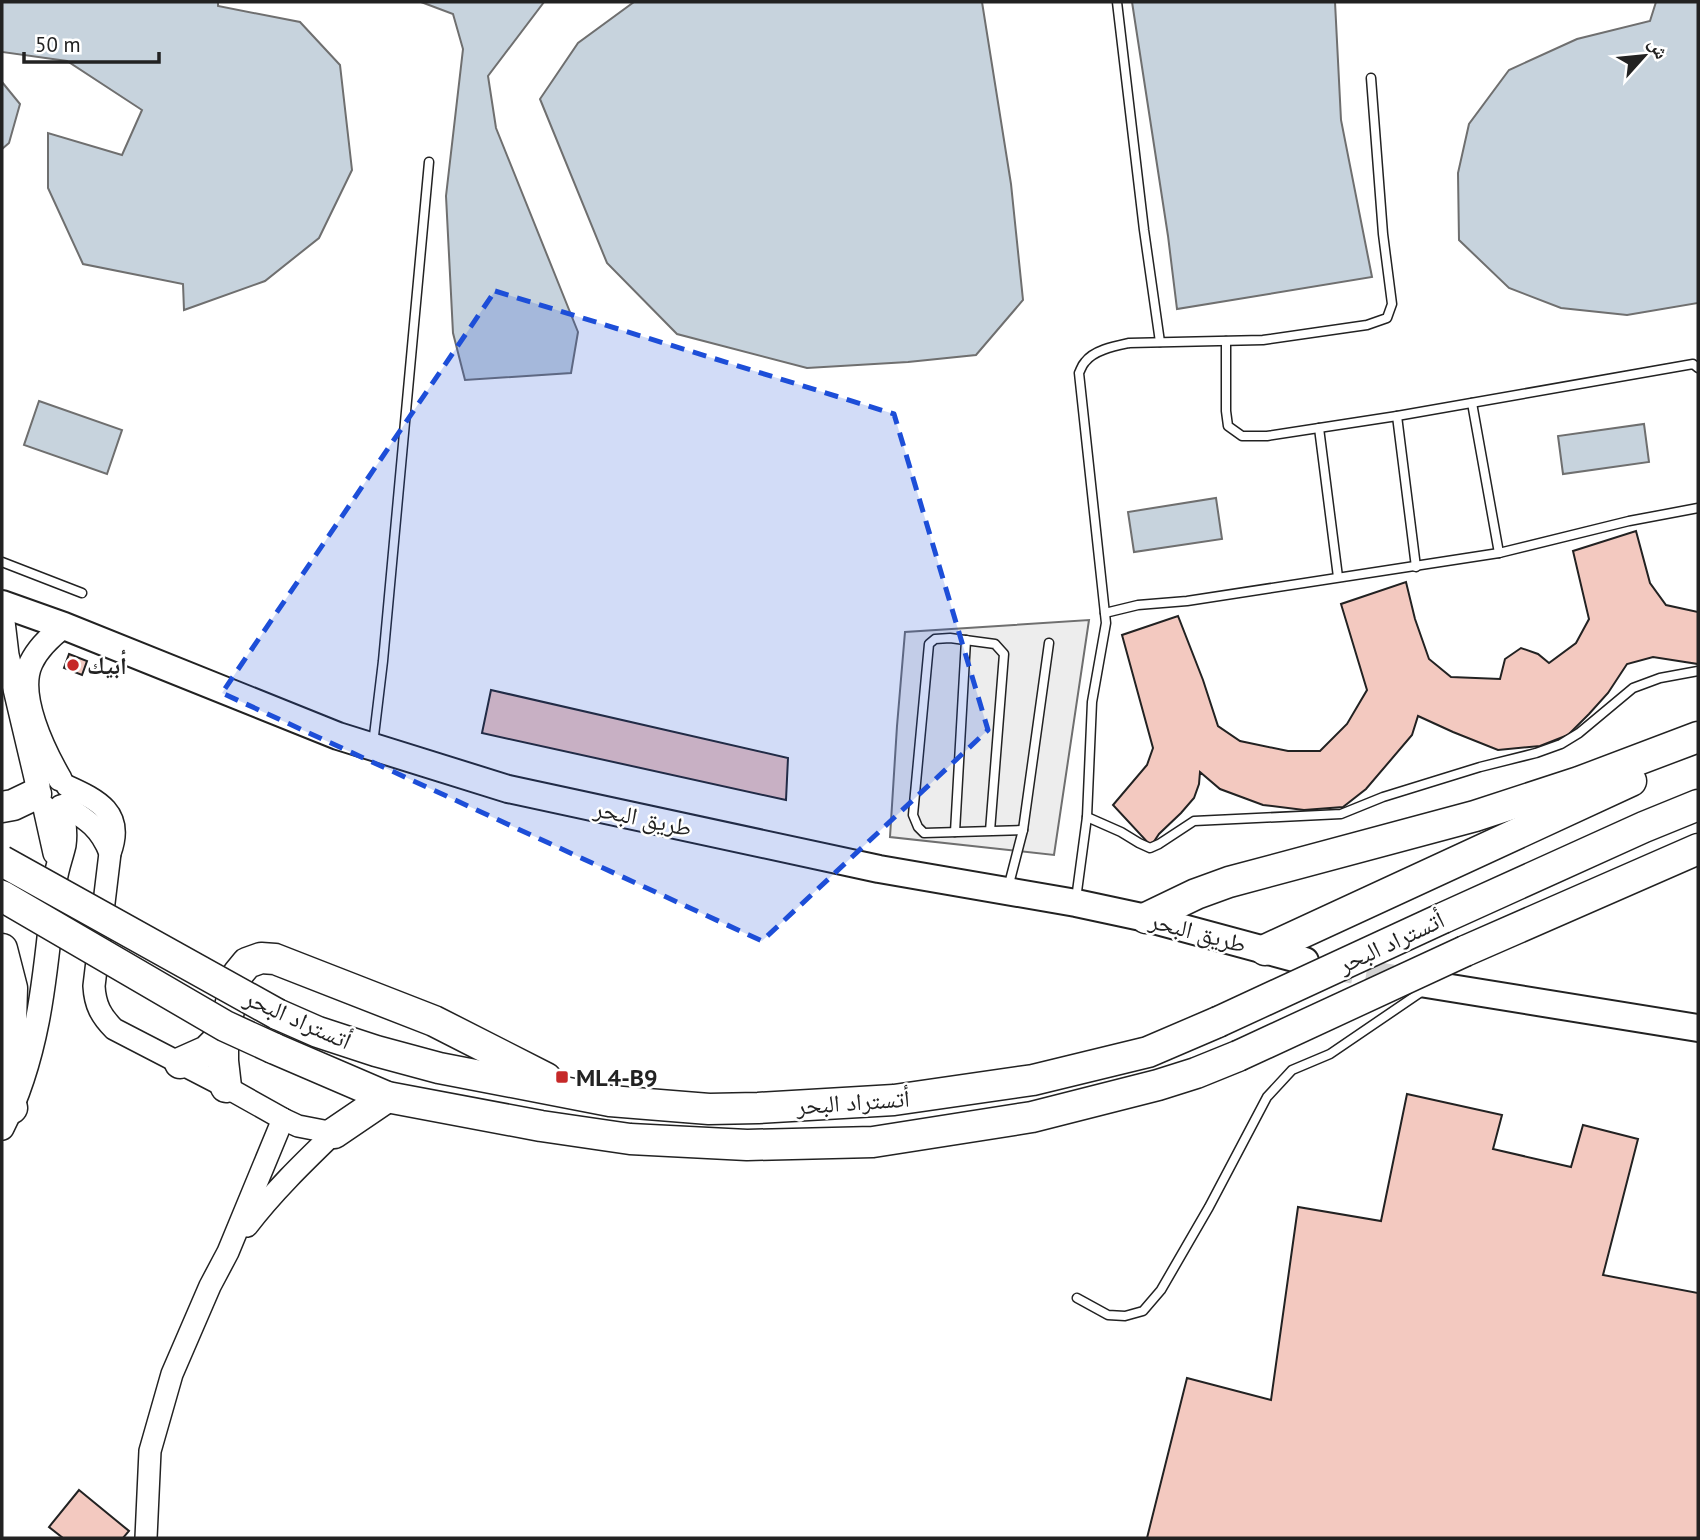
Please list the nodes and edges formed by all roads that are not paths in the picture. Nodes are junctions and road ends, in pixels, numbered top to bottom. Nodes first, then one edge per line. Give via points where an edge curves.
1 (1117, 2) edge
2 (1371, 78) dead end
3 (429, 162) dead end
4 (1226, 341) junction
5 (1160, 342) junction
6 (1698, 368) edge
7 (1472, 403) junction
8 (1397, 416) junction
9 (1319, 428) junction
10 (1698, 508) edge
11 (1499, 553) junction
12 (2, 562) edge
13 (1416, 567) junction
14 (1338, 576) junction
15 (82, 593) dead end
16 (2, 604) edge
17 (2, 613) edge
18 (1105, 613) junction
19 (64, 626) junction
20 (966, 640) junction
21 (1049, 643) dead end
22 (1698, 671) edge
23 (1698, 737) edge
24 (372, 747) junction
25 (1698, 750) edge
26 (53, 795) junction
27 (1698, 805) edge
28 (2, 807) edge
29 (1087, 817) junction
30 (1023, 830) junction
31 (990, 831) junction
32 (955, 832) junction
33 (1698, 849) edge
34 (2, 861) edge
35 (1007, 891) junction
36 (2, 896) edge
37 (1076, 902) junction
38 (1146, 918) junction
39 (2, 949) edge
40 (1265, 950) junction
41 (1305, 961) tunnel mouth
42 (1426, 984) joint
43 (1698, 1028) edge
44 (223, 1035) junction
45 (180, 1063) junction
46 (226, 1087) junction
47 (580, 1095) junction
48 (387, 1097) junction
49 (7, 1118) edge
50 (283, 1119) junction
51 (334, 1133) junction
52 (228, 1252) junction
53 (1077, 1298) dead end
54 (146, 1538) edge

1 - 5 lane
2 - 4 lane via 1392,304 1387,318 1263,340
3 - 24 lane
4 - 5 lane
4 - 9 lane via 1228,426 1242,436
5 - 18 lane via 1114,346 1085,361 1079,373
6 - 7 lane via 1693,363
7 - 8 lane
7 - 11 lane
8 - 9 lane
8 - 13 lane
9 - 14 lane
10 - 11 lane
11 - 13 lane
12 - 15 lane
13 - 14 lane
14 - 18 lane
16 - 19 main road, طريق البحر
17 - 26 main road via 8,656
18 - 29 lane via 1091,702
19 - 24 main road, طريق البحر
19 - 26 main road via 36,655 27,680
20 - 31 lane via 995,644 1004,654
20 - 32 lane
20 - 32 lane via 935,639 929,644 913,814 924,833
21 - 30 lane
22 - 29 lane via 1633,688 1560,744 1341,814 1194,821 1150,848
23 - 38 highway via 1475,816 1229,882
24 - 35 main road, طريق البحر via 508,789 879,869
25 - 40 highway
26 - 28 highway
26 - 45 street via 97,828 110,853 94,986 99,1010 114,1029
26 - 49 main road via 57,863 44,984 34,1035
27 - 47 highway, أتستراد البحر, bridge via 1148,1052 1033,1080 894,1100 709,1109
29 - 37 lane
30 - 31 lane
30 - 35 lane
31 - 32 lane
33 - 48 highway, أتستراد البحر, bridge via 1196,1073 1032,1116 873,1142 747,1145 630,1139
34 - 47 highway, أتستراد البحر, bridge via 277,1014 318,1032 439,1068
35 - 37 main road, طريق البحر
36 - 48 highway, أتستراد البحر, bridge via 225,1026
37 - 38 main road, طريق البحر
38 - 40 main road, طريق البحر
39 - 49 highway via 12,988
40 - 41 main road, طريق البحر
42 - 43 main road
42 - 53 lane via 1330,1054 1292,1070 1267,1097 1161,1290 1143,1311 1108,1315
44 - 45 highway via 207,1051
44 - 46 highway
44 - 47 highway via 237,974 247,963 275,959 434,1021
45 - 46 street
46 - 50 street
48 - 51 highway
50 - 51 street
50 - 52 street
51 - 52 street via 260,1209
52 - 54 street via 163,1403 150,1451

